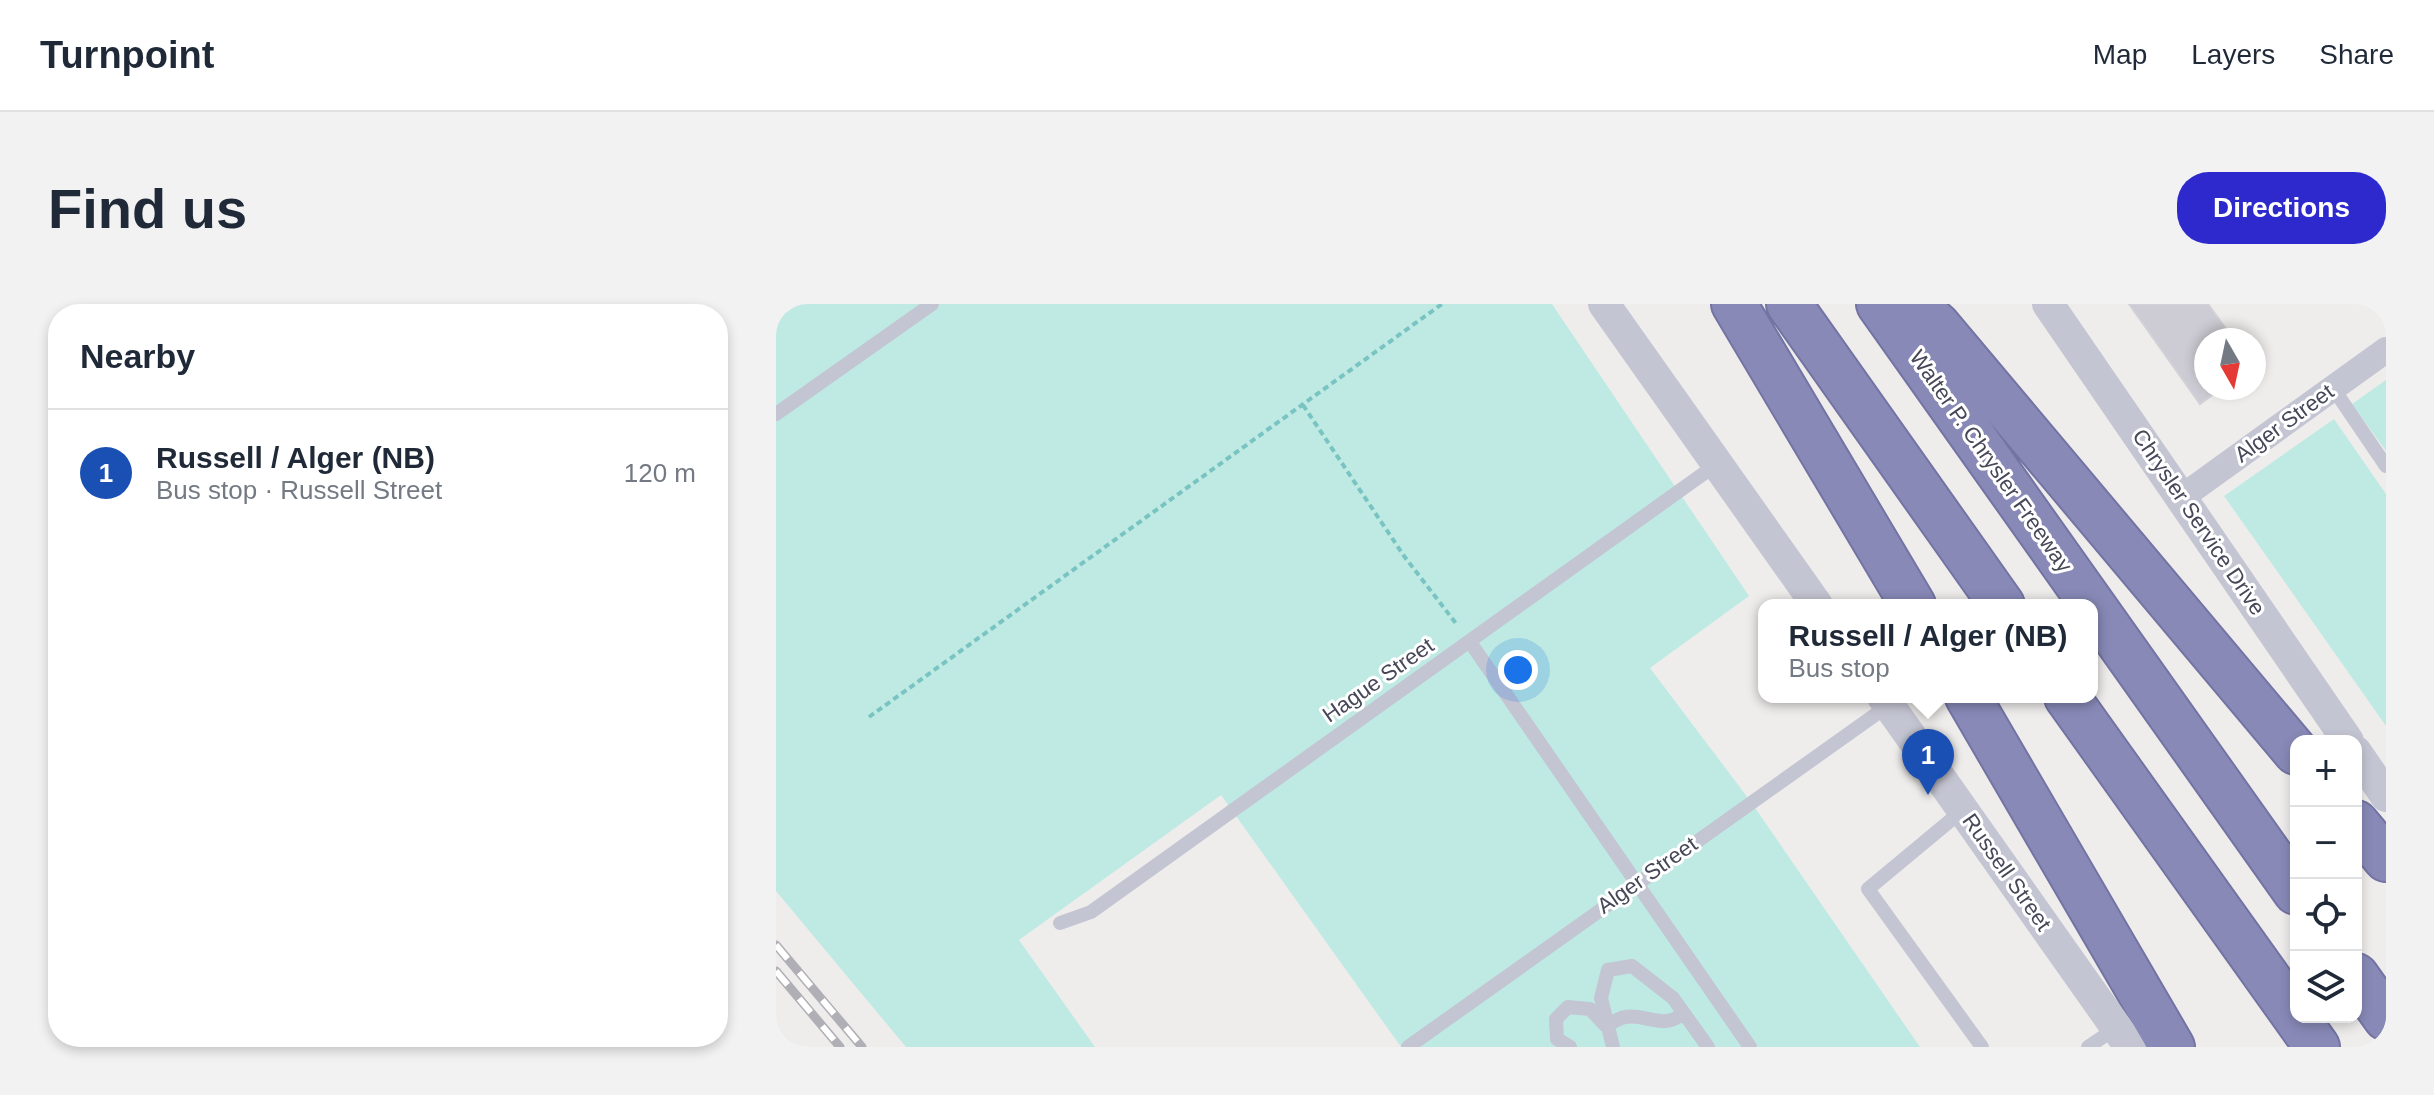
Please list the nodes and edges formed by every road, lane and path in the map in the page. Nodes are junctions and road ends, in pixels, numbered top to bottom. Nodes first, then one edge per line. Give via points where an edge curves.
1 (932, 304) edge
2 (1442, 304) edge
3 (1604, 304) edge
4 (1734, 304) edge
5 (1789, 304) edge
6 (1879, 304) edge
7 (1913, 304) edge
8 (2048, 304) edge
9 (2386, 350) edge
10 (2333, 388) junction
11 (1303, 405) junction
12 (776, 414) edge
13 (1717, 464) junction
14 (2386, 466) edge
15 (2182, 497) junction
16 (1813, 599) edge
17 (1909, 599) edge
18 (1998, 599) edge
19 (2088, 599) edge
20 (2098, 613) edge
21 (1470, 642) junction
22 (1883, 703) edge
23 (1887, 703) edge
24 (1971, 703) edge
25 (2071, 703) edge
26 (869, 717) dead end
27 (2344, 735) edge
28 (2290, 745) edge
29 (2362, 761) edge
30 (2386, 796) edge
31 (1963, 810) junction
32 (2362, 830) edge
33 (2386, 859) edge
34 (1639, 881) junction
35 (2290, 884) edge
36 (1060, 923) dead end
37 (2362, 984) edge
38 (1683, 1013) junction
39 (2386, 1018) edge
40 (1606, 1026) junction
41 (2123, 1037) edge
42 (1408, 1047) edge
43 (1570, 1047) edge
44 (1613, 1047) edge
45 (1708, 1047) edge
46 (1750, 1047) edge
47 (1982, 1047) edge
48 (2088, 1047) edge
49 (2172, 1047) edge
50 (2317, 1047) edge

1 - 12 lane
2 - 11 path
3 - 13 street
4 - 17 highway
5 - 18 highway
6 - 19 highway, Walter P. Chrysler Freeway
7 - 28 highway via 1937,325
8 - 15 street, Chrysler Service Drive
9 - 10 street, Alger Street
10 - 14 lane
10 - 15 street, Alger Street
11 - 21 path via 1404,556
11 - 26 path
13 - 16 street
13 - 21 lane, Hague Street
15 - 27 street, Chrysler Service Drive
20 - 35 highway, Walter P. Chrysler Freeway
21 - 34 lane
21 - 36 lane, Hague Street via 1091,912
22 - 34 lane, Alger Street
23 - 31 street, Russell Street
24 - 49 highway
25 - 50 highway
29 - 30 street
31 - 41 street, Russell Street
31 - 47 lane via 1868,889
32 - 33 highway
34 - 42 lane, Alger Street
34 - 46 lane
37 - 39 highway
38 - 40 lane via 1675,1020 1626,1017
38 - 40 lane via 1673,998 1632,966 1608,970 1601,998
38 - 45 lane
40 - 43 lane via 1590,1009 1568,1007 1556,1019 1557,1039
40 - 44 lane
41 - 48 lane

